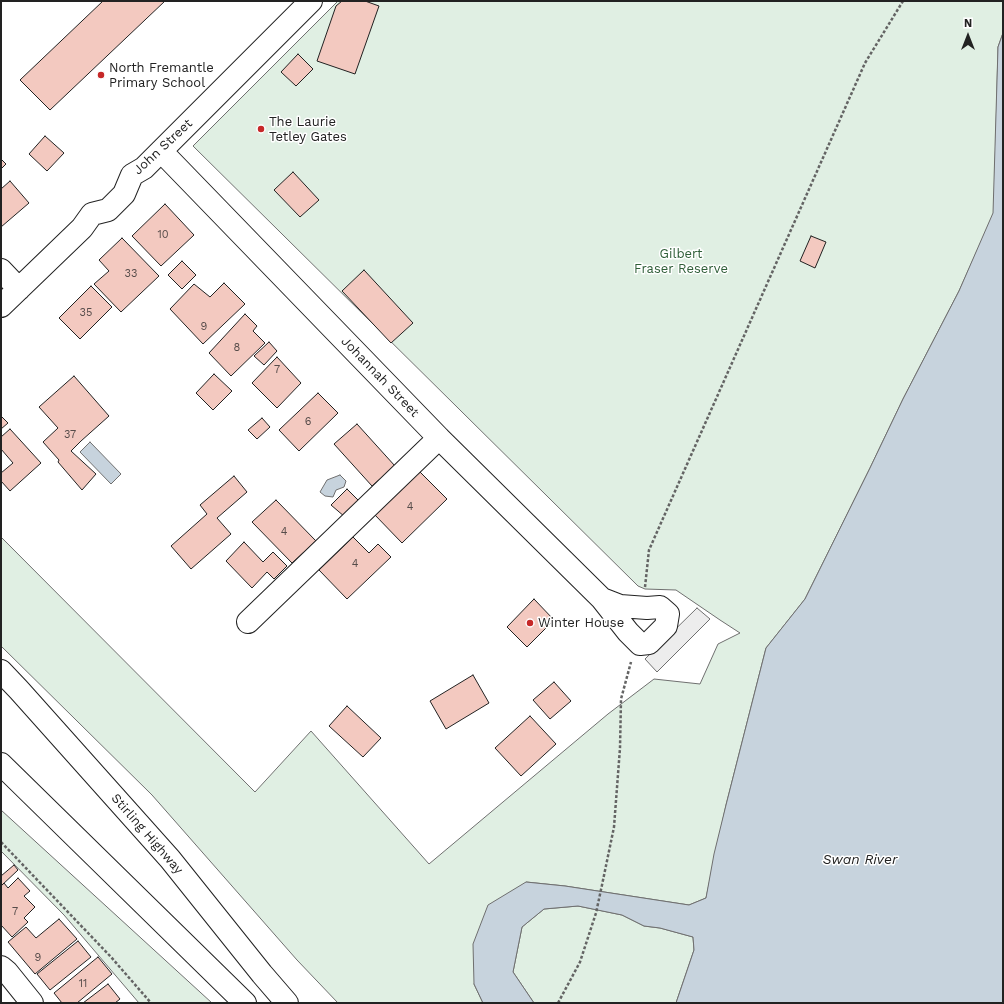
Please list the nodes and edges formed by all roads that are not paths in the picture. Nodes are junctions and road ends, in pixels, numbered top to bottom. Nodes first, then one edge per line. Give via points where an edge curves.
1 (311, 1) edge
2 (161, 151) junction
3 (1, 270) edge
4 (19, 288) junction
5 (1, 306) edge
6 (439, 438) junction
7 (602, 599) junction
8 (248, 622) dead end
9 (1, 671) edge
10 (1, 764) edge
11 (1, 967) edge
12 (32, 1003) edge
13 (245, 1003) edge
14 (287, 1003) edge

1 - 2 main road, John Street
2 - 4 main road, John Street via 144,168 132,175 124,194 108,210 92,214 82,228
2 - 6 main road, Johannah Street
3 - 4 main road
4 - 5 main road, John Street
6 - 7 main road, Johannah Street
6 - 8 main road
7 - 7 main road, Johannah Street via 640,644 649,643 666,626 668,614 660,607 620,606
9 - 14 main road, Stirling Highway via 170,859
10 - 13 main road
11 - 12 main road

